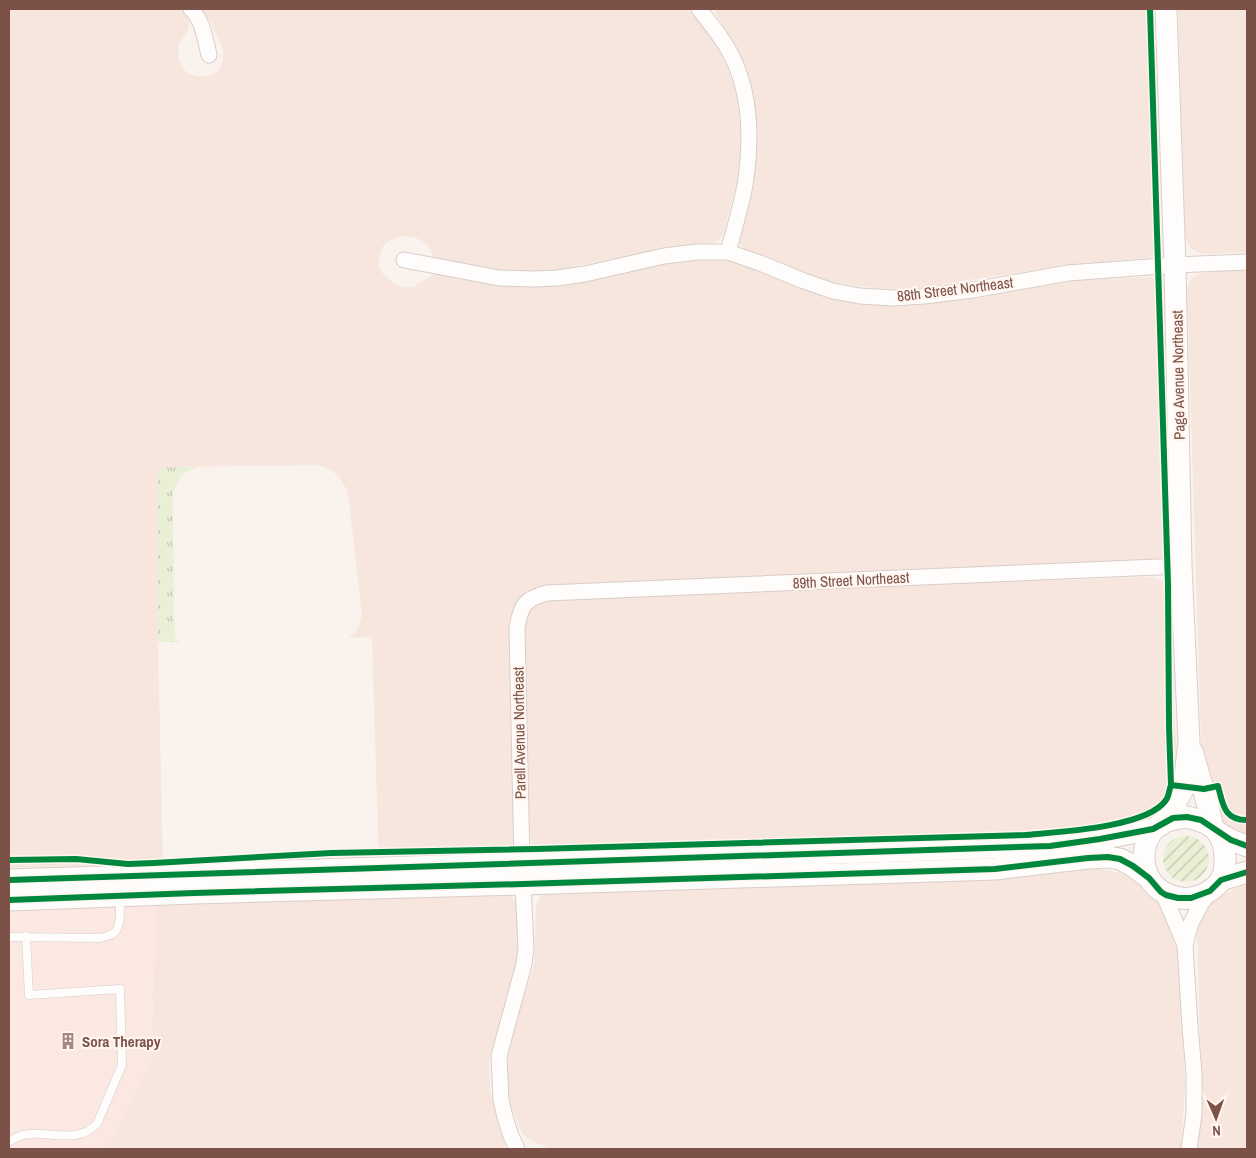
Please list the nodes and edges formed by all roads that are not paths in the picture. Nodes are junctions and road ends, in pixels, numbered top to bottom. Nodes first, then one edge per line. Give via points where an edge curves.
1 (191, 9) edge
2 (699, 9) edge
3 (1166, 9) edge
4 (209, 54) dead end
5 (728, 252) junction
6 (404, 260) dead end
7 (1247, 262) edge
8 (1175, 266) junction
9 (1181, 566) junction
10 (525, 604) joint
11 (1190, 741) junction
12 (1157, 827) junction
13 (1216, 830) junction
14 (1247, 846) edge
15 (1247, 872) edge
16 (522, 874) junction
17 (9, 880) edge
18 (1155, 885) junction
19 (1216, 886) junction
20 (120, 896) junction
21 (9, 900) edge
22 (26, 936) junction
23 (9, 937) edge
24 (1185, 945) junction
25 (9, 1142) edge
26 (517, 1149) edge
27 (1189, 1149) edge

1 - 4 street via 202,27
2 - 5 street via 728,50 740,78 749,129 745,185
3 - 8 main road, Page Avenue Northeast
5 - 6 street, 88th Street Northeast via 664,256 557,278 499,278
5 - 8 street, 88th Street Northeast via 833,291 894,298 973,290 1068,273
7 - 8 street, 88th Street Northeast
8 - 9 main road, Page Avenue Northeast
9 - 10 street, 89th Street Northeast via 547,593 533,597
9 - 11 main road, Page Avenue Northeast
10 - 16 street, Parell Avenue Northeast via 517,628
11 - 12 main road, Page Avenue Northeast via 1184,787
11 - 13 main road, Page Avenue Northeast
12 - 13 main road via 1173,818 1187,817 1201,820
12 - 16 main road via 1050,846
12 - 18 main road via 1149,836 1144,855 1145,867
13 - 14 main road
13 - 19 main road via 1224,842 1225,851 1224,872
15 - 19 main road
16 - 17 main road
16 - 18 main road via 995,869 1108,857 1133,866
16 - 20 main road
16 - 26 street, Parell Avenue Northeast via 524,964 499,1056 501,1100
18 - 19 main road via 1178,898 1191,898
18 - 24 street via 1166,900
19 - 24 street via 1200,904
20 - 21 main road
20 - 22 lane via 119,924 112,935 100,938
22 - 23 lane
22 - 25 lane via 29,995 120,989 122,1065 97,1124 91,1130 70,1136 24,1134
24 - 27 street via 1194,1073 1194,1114

